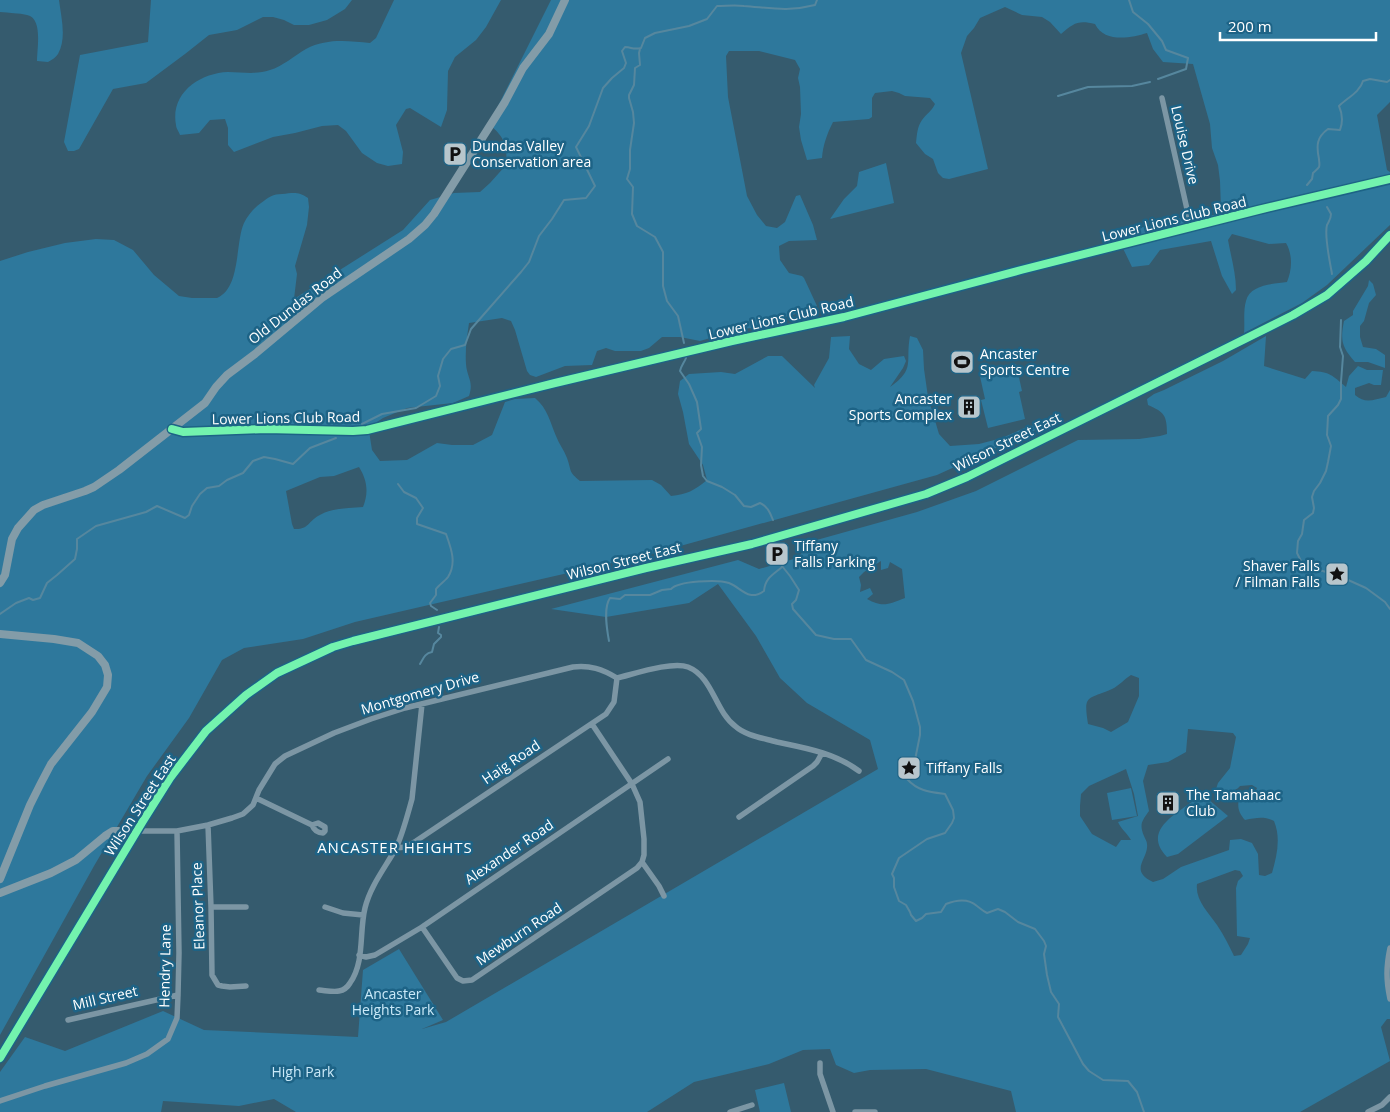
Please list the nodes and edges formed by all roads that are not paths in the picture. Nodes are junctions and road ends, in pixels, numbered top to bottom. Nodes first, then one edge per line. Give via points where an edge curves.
1 (565, 0) edge
2 (1162, 98) dead end
3 (1390, 179) edge
4 (1191, 227) junction
5 (1390, 235) edge
6 (172, 429) junction
7 (0, 583) edge
8 (0, 634) edge
9 (617, 678) junction
10 (422, 704) junction
11 (592, 724) junction
12 (822, 753) junction
13 (668, 759) dead end
14 (859, 771) dead end
15 (632, 784) junction
16 (256, 798) junction
17 (739, 817) dead end
18 (208, 825) junction
19 (312, 825) dead end
20 (137, 831) junction
21 (177, 831) junction
22 (396, 848) junction
23 (642, 862) junction
24 (0, 879) edge
25 (0, 893) edge
26 (664, 896) dead end
27 (211, 907) junction
28 (246, 907) dead end
29 (325, 907) dead end
30 (363, 915) junction
31 (422, 927) junction
32 (1390, 948) edge
33 (359, 955) junction
34 (246, 986) dead end
35 (319, 990) dead end
36 (178, 995) junction
37 (1390, 999) edge
38 (68, 1020) dead end
39 (0, 1058) edge
40 (820, 1063) dead end
41 (1390, 1097) edge
42 (0, 1101) edge
43 (752, 1105) dead end
44 (730, 1112) edge
45 (833, 1112) edge
46 (855, 1112) edge
47 (875, 1112) edge
48 (1368, 1112) edge

1 - 6 street, Old Dundas Road via 549,34 522,68 505,102 425,226 322,298 227,375 205,403
2 - 4 street, Louise Drive
3 - 4 street, Lower Lions Club Road
4 - 6 street, Lower Lions Club Road via 844,317 367,430 183,432
5 - 20 street, Wilson Street East via 1327,295 1293,316 926,494 752,544 353,641 313,656 278,673 206,731 170,778
6 - 7 street, Old Dundas Road via 94,487 34,510 12,539
8 - 24 street via 78,643 98,656 108,675 107,688 92,712 51,764 30,805
9 - 10 street, Montgomery Drive via 599,668 573,667
9 - 11 street, Haig Road via 614,702 606,714
9 - 12 street via 662,667 687,667 703,679 726,716 743,732
10 - 16 street, Montgomery Drive via 343,729 285,756 275,764
10 - 22 street via 412,799
11 - 15 street
11 - 22 street, Haig Road via 416,841
12 - 14 street via 838,758
12 - 17 street via 813,766
13 - 15 street, Alexander Road
15 - 23 street via 640,802 643,821
15 - 31 street, Alexander Road
16 - 18 street, Montgomery Drive via 243,814
16 - 19 street
18 - 21 street, Montgomery Drive
18 - 27 street, Eleanor Place
20 - 21 street, Montgomery Drive
20 - 25 street, Montgomery Drive via 113,831 76,860
20 - 39 street, Wilson Street East
21 - 36 street, Hendry Lane
22 - 30 street via 368,896
23 - 26 street
23 - 31 street, Mewburn Road via 472,980 456,978
27 - 28 street
27 - 34 street, Eleanor Place via 212,975 218,985
29 - 30 street
30 - 33 street
31 - 33 street, Alexander Road via 375,955
32 - 37 street via 1386,978
33 - 35 street via 356,971 346,988 338,992
36 - 38 street, Mill Street
36 - 42 street, Hendry Lane via 173,1030 147,1054
40 - 45 street via 820,1074
41 - 48 street
43 - 44 street
46 - 47 street

